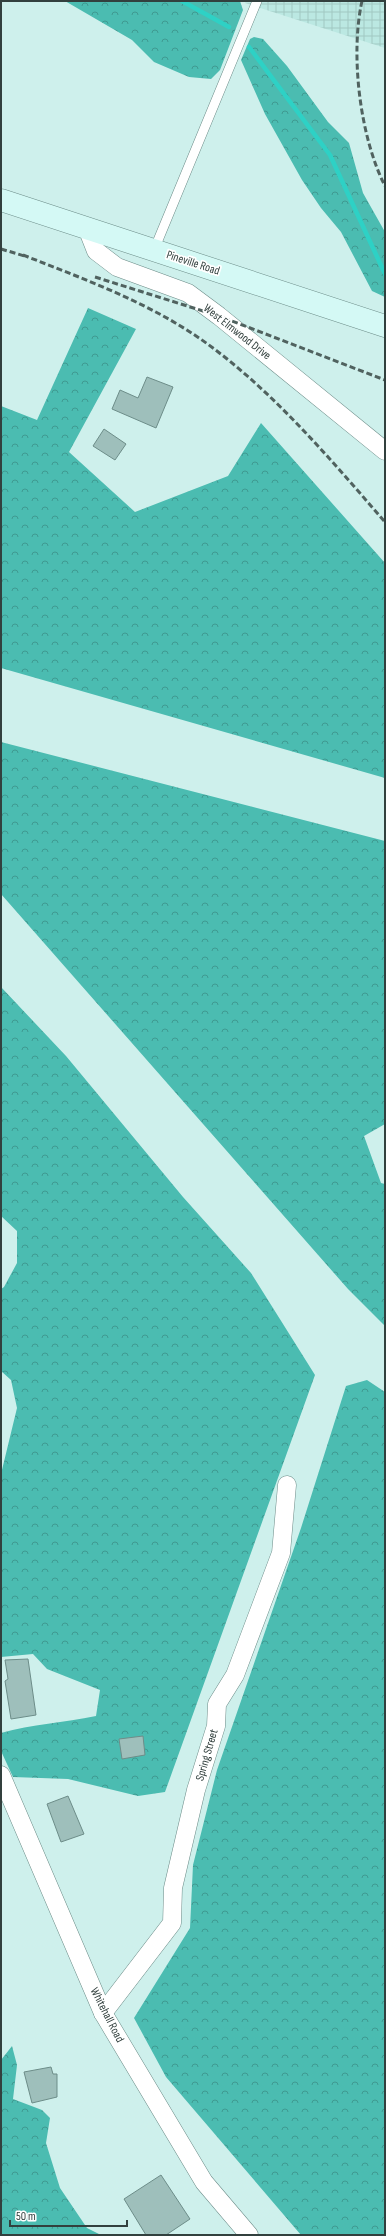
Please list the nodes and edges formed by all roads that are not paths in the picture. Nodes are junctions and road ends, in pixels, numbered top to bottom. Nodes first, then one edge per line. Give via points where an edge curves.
1 (257, 1) edge
2 (1, 200) edge
3 (87, 228) junction
4 (154, 250) junction
5 (385, 326) edge
6 (385, 451) edge
7 (287, 1485) dead end
8 (1, 1775) edge
9 (103, 2013) junction
10 (249, 2235) edge

1 - 4 lane
2 - 3 main road, Pineville Road
3 - 4 main road, Pineville Road
3 - 6 street, West Elmwood Drive via 96,251 117,267 188,293
4 - 5 main road, Pineville Road
7 - 9 street, Spring Street via 281,1553 235,1675 217,1704 216,1726 196,1790 173,1888 172,1923
8 - 9 street, Whitehall Road
9 - 10 street, Whitehall Road via 204,2182

